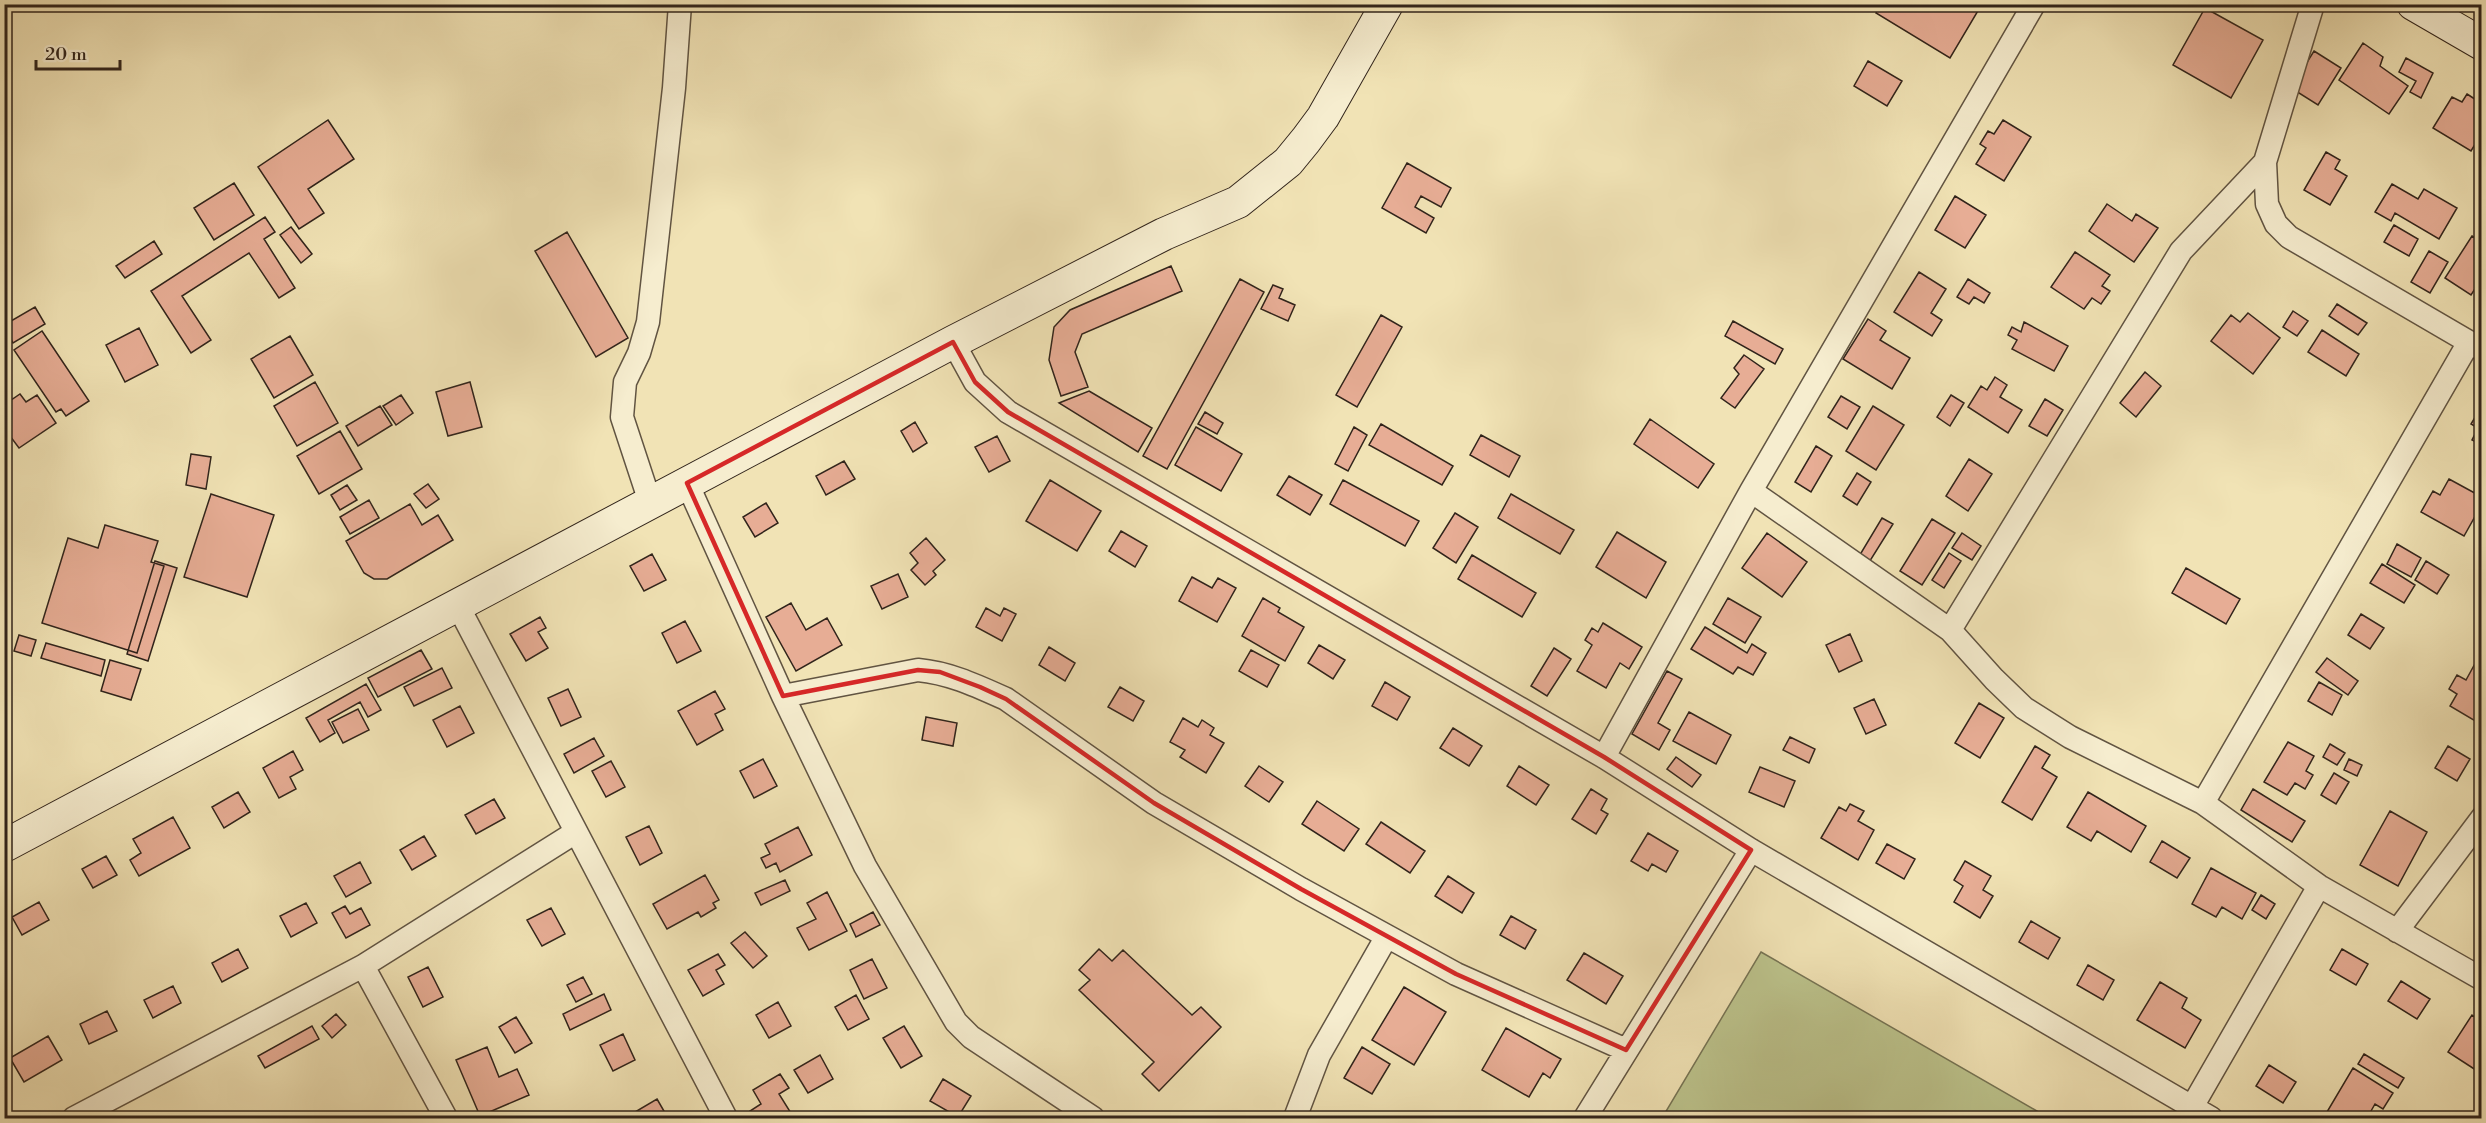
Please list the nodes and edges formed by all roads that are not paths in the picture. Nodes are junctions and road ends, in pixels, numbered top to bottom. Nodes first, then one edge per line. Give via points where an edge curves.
1 (680, 4) edge
2 (1387, 4) edge
3 (2034, 4) edge
4 (2313, 4) edge
5 (2413, 4) edge
6 (2481, 44) edge
7 (2265, 162) junction
8 (953, 342) junction
9 (2475, 346) edge
10 (687, 483) junction
11 (1751, 491) junction
12 (650, 502) junction
13 (457, 604) junction
14 (1950, 630) junction
15 (783, 696) junction
16 (1604, 757) junction
17 (2203, 803) junction
18 (2481, 818) edge
19 (576, 832) junction
20 (6, 843) edge
21 (1751, 850) junction
22 (2319, 886) junction
23 (2397, 931) junction
24 (1387, 936) junction
25 (363, 966) junction
26 (2481, 979) edge
27 (1626, 1050) junction
28 (2192, 1107) junction
29 (74, 1119) edge
30 (446, 1119) edge
31 (726, 1119) edge
32 (1093, 1119) edge
33 (1295, 1119) edge
34 (1585, 1119) edge
35 (2211, 1119) edge

1 - 12 street via 648,322 625,382 622,417
2 - 8 street via 1323,117 1287,162 1262,184 1238,202 1164,234
3 - 11 street
4 - 7 street
5 - 6 street
7 - 9 street via 2267,204 2276,224 2289,237
7 - 14 street via 2181,251
8 - 10 street
8 - 16 street via 975,382 1008,412
9 - 17 street
10 - 12 street
10 - 15 street
11 - 14 street
11 - 16 street
12 - 13 street
13 - 19 street
13 - 20 street
14 - 17 street via 2024,708 2070,737
15 - 24 street via 918,670 940,672 980,687 1006,699 1154,803
15 - 32 street via 865,866 956,1022 971,1037
16 - 21 street
17 - 22 street
18 - 23 street
19 - 25 street
19 - 31 street
21 - 27 street
21 - 28 street
22 - 23 street
22 - 28 street
23 - 26 street
24 - 27 street via 1456,974
24 - 33 street via 1319,1055
25 - 29 street
25 - 30 street
27 - 34 street
28 - 35 street

